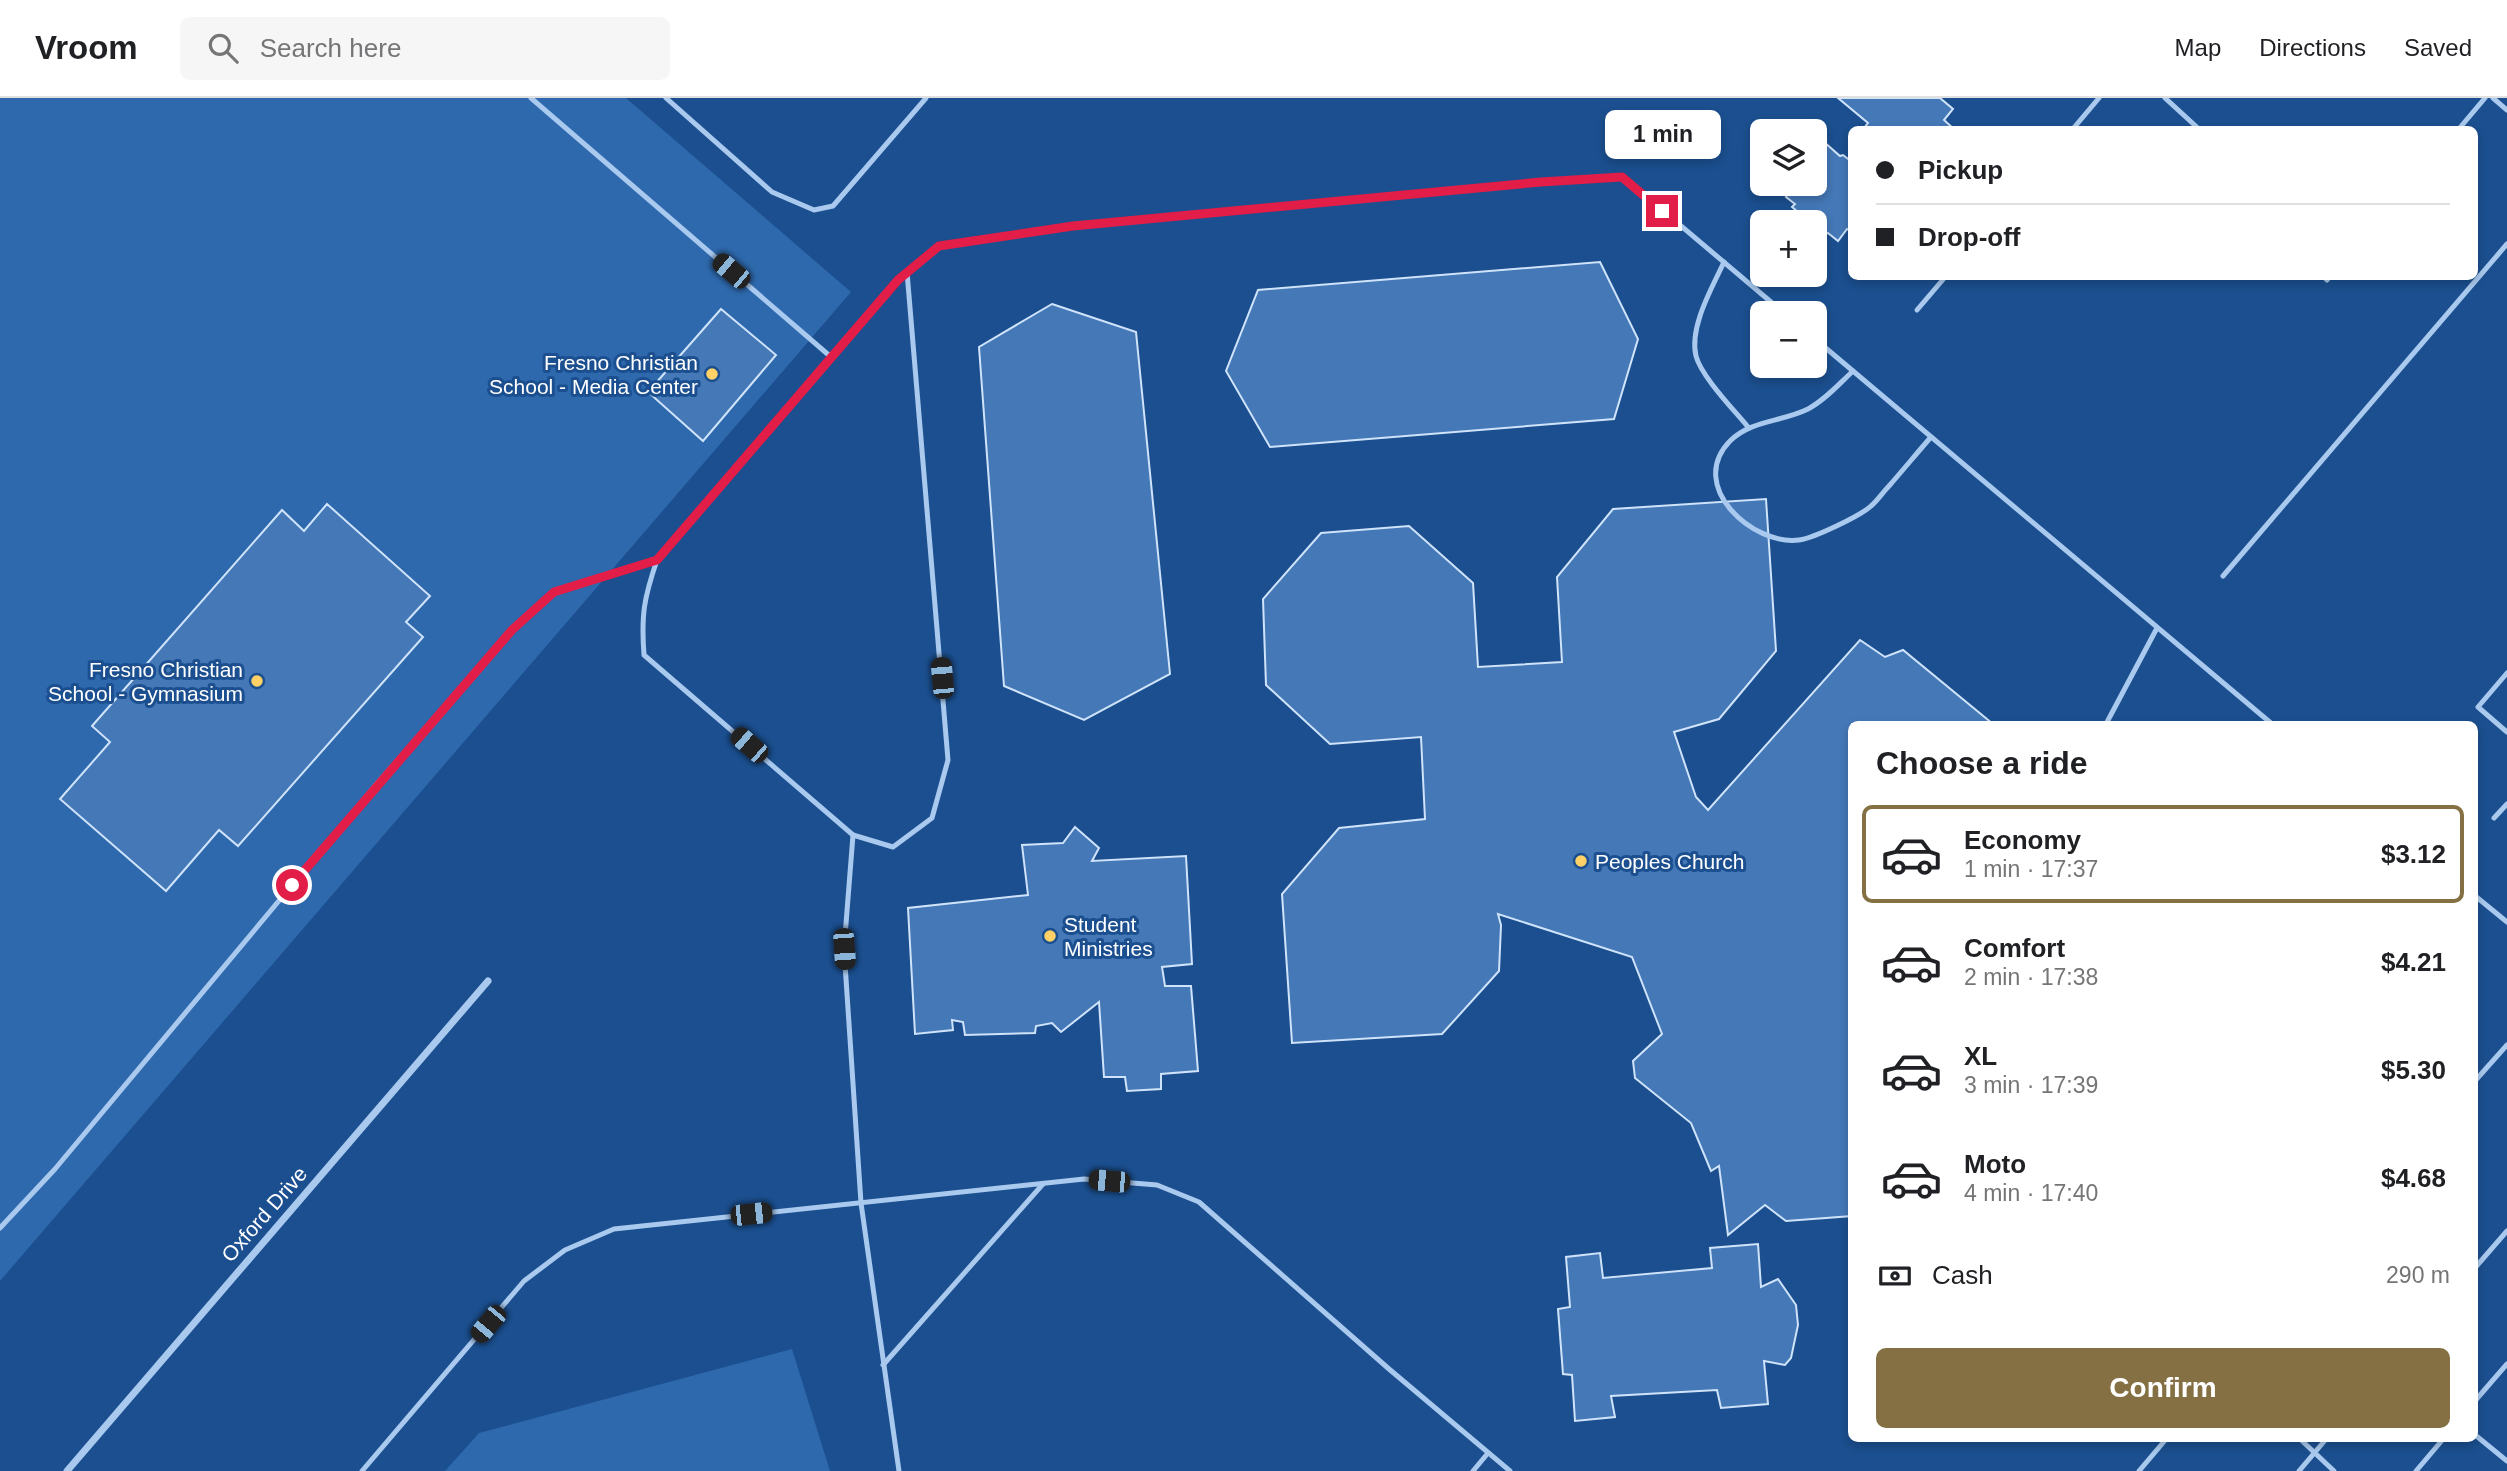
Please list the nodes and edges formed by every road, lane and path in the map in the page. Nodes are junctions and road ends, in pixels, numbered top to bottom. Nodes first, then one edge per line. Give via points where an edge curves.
1 (531, 98) edge
2 (666, 98) edge
3 (926, 98) edge
4 (2099, 98) edge
5 (2165, 98) edge
6 (2485, 98) edge
7 (2493, 98) edge
8 (2507, 110) edge
9 (2075, 126) edge
10 (2196, 126) edge
11 (2461, 126) edge
12 (2507, 244) edge
13 (1724, 262) junction
14 (907, 272) junction
15 (2478, 278) edge
16 (1943, 280) edge
17 (2476, 280) edge
18 (1770, 301) edge
19 (1917, 310) dead end
20 (1827, 349) edge
21 (831, 358) junction
22 (1853, 371) junction
23 (1748, 427) junction
24 (1931, 437) junction
25 (657, 560) junction
26 (2223, 576) dead end
27 (2157, 628) junction
28 (2507, 673) edge
29 (2108, 721) edge
30 (2268, 721) edge
31 (2507, 732) edge
32 (2507, 804) edge
33 (2494, 818) dead end
34 (853, 835) junction
35 (2478, 898) edge
36 (2507, 922) edge
37 (488, 981) dead end
38 (2507, 1045) edge
39 (2478, 1078) edge
40 (1044, 1183) junction
41 (861, 1203) junction
42 (0, 1228) edge
43 (2507, 1231) edge
44 (2478, 1264) edge
45 (2507, 1364) edge
46 (883, 1365) junction
47 (2478, 1397) edge
48 (2478, 1437) edge
49 (2164, 1442) edge
50 (2303, 1442) edge
51 (2324, 1442) edge
52 (2441, 1442) edge
53 (1489, 1453) junction
54 (2314, 1453) junction
55 (2507, 1461) edge
56 (67, 1471) edge
57 (362, 1471) edge
58 (899, 1471) edge
59 (1473, 1471) edge
60 (1510, 1471) edge
61 (2139, 1471) edge
62 (2299, 1471) edge
63 (2334, 1471) edge
64 (2416, 1471) edge

1 - 21 lane
2 - 3 lane via 772,192 814,210 832,206
4 - 9 lane
5 - 10 lane
6 - 11 lane
7 - 8 lane
12 - 15 lane
13 - 14 lane via 1622,177 1073,226 939,246
13 - 18 lane
13 - 23 lane via 1697,328 1696,356
14 - 21 lane
14 - 34 lane via 948,760 932,818 893,847
16 - 19 lane
17 - 26 lane
20 - 22 lane
21 - 25 lane
22 - 23 lane via 1808,408
22 - 24 lane
23 - 24 lane via 1728,442 1718,460 1714,479 1718,494 1744,523 1782,541 1825,531 1871,506
24 - 27 lane
25 - 34 lane via 644,598 644,655
25 - 42 lane via 554,592 512,630
27 - 29 lane
27 - 30 lane
28 - 31 lane via 2478,707
32 - 33 lane
34 - 41 lane via 844,949
35 - 36 lane
37 - 56 street, Oxford Drive
38 - 39 lane
40 - 41 lane
40 - 46 lane
40 - 53 lane via 1084,1178 1157,1185 1199,1202
41 - 46 lane
41 - 57 lane via 614,1229 565,1250 524,1282
43 - 44 lane
45 - 47 lane
46 - 58 lane
48 - 55 lane
49 - 61 lane
50 - 54 lane
51 - 54 lane
52 - 64 lane
53 - 59 lane
53 - 60 lane
54 - 62 lane
54 - 63 lane

